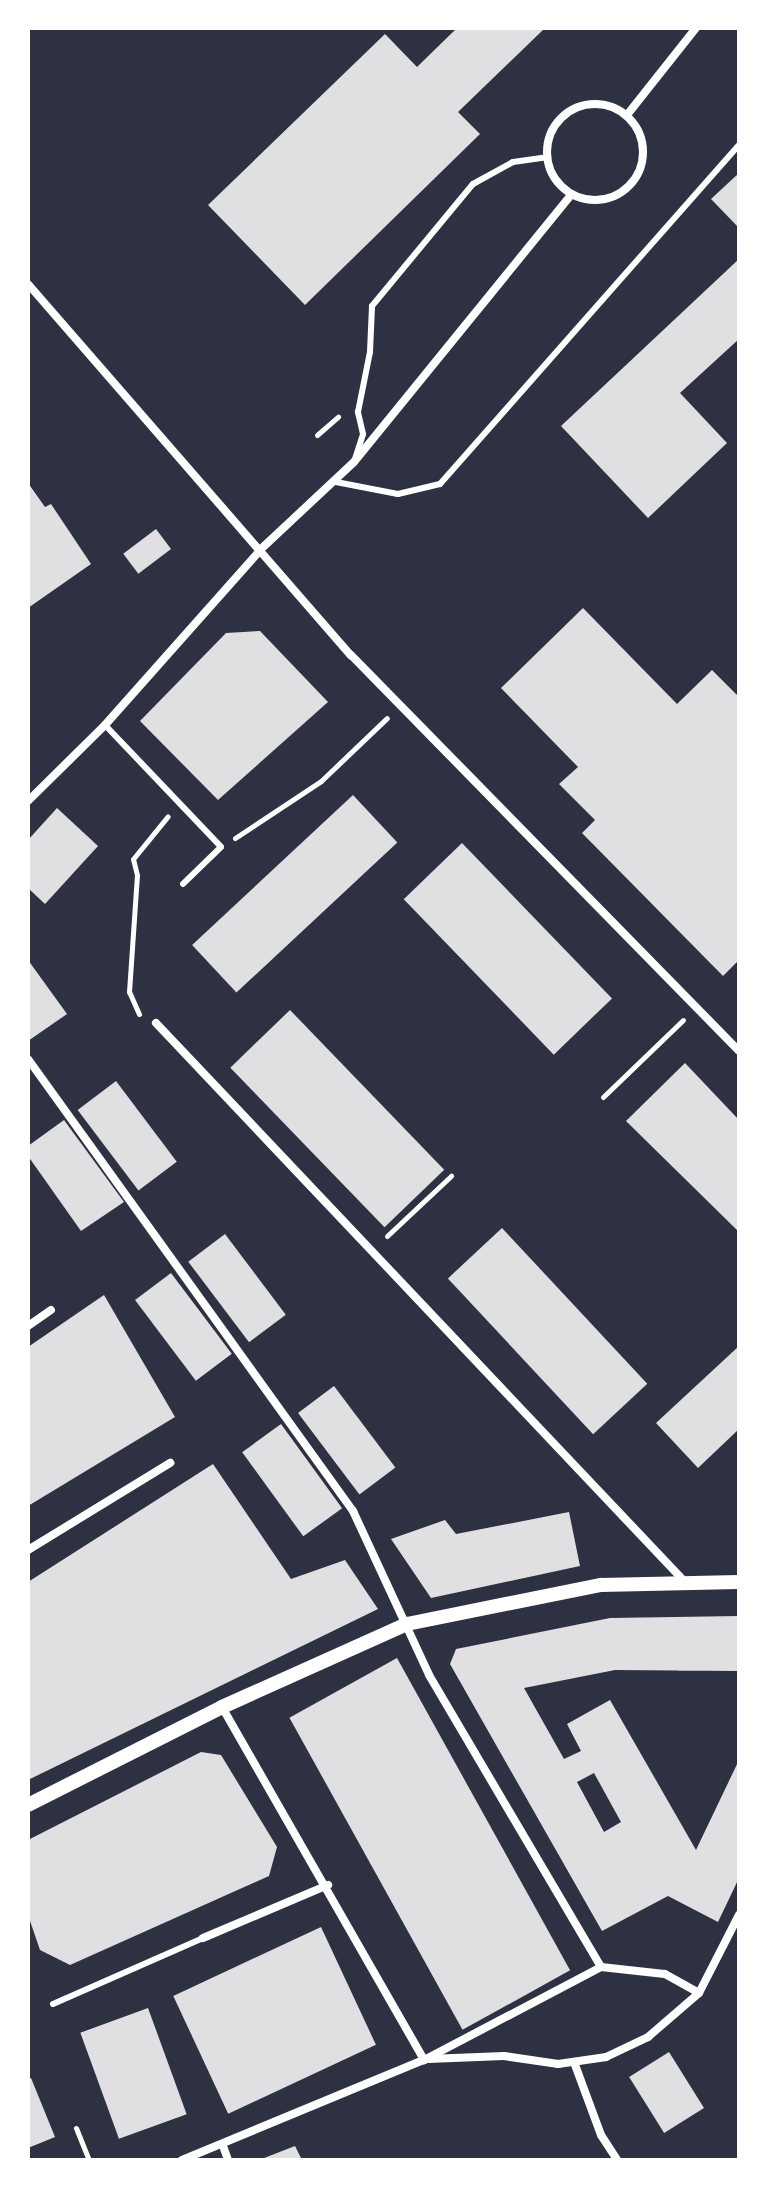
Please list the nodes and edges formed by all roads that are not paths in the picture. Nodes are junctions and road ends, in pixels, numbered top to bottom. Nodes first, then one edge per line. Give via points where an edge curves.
1 (696, 28) edge
2 (627, 115) junction
3 (739, 145) edge
4 (547, 157) junction
5 (572, 194) junction
6 (28, 284) edge
7 (354, 462) junction
8 (336, 482) junction
9 (261, 549) junction
10 (105, 725) junction
11 (28, 801) edge
12 (183, 884) dead end
13 (156, 1023) road end
14 (739, 1051) edge
15 (28, 1059) edge
16 (51, 1310) dead end
17 (28, 1326) edge
18 (170, 1463) dead end
19 (28, 1550) edge
20 (685, 1582) junction
21 (739, 1582) edge
22 (407, 1624) junction
23 (222, 1707) junction
24 (28, 1805) edge
25 (328, 1885) junction
26 (739, 1915) edge
27 (203, 1938) joint
28 (601, 1967) junction
29 (699, 1993) junction
30 (53, 2004) dead end
31 (424, 2060) junction
32 (574, 2062) junction
33 (223, 2146) junction
34 (182, 2160) edge
35 (228, 2160) edge
36 (617, 2160) edge

1 - 2 street
2 - 4 street via 596,103 580,105 554,125
2 - 5 street via 637,127 643,157 630,185 602,199
3 - 8 lane via 440,484 398,494
4 - 5 street via 551,172
4 - 7 lane via 513,162 473,184 372,306 370,352 358,412 363,434
5 - 7 street
6 - 9 street
7 - 8 street
8 - 9 street
9 - 10 street
9 - 14 street via 400,706
10 - 11 street
10 - 12 lane via 221,847
13 - 20 street
15 - 22 street via 353,1511
16 - 17 street
18 - 19 street
20 - 21 street
20 - 22 street via 601,1585
22 - 23 street
22 - 28 street via 429,1675
23 - 24 street
23 - 25 street
25 - 27 street
25 - 31 street
26 - 29 street
27 - 30 lane
28 - 29 street via 665,1974
28 - 31 street
29 - 32 street via 648,2037 606,2057
31 - 32 street via 504,2056
31 - 33 street
32 - 36 street via 601,2135
33 - 34 street
33 - 35 street

